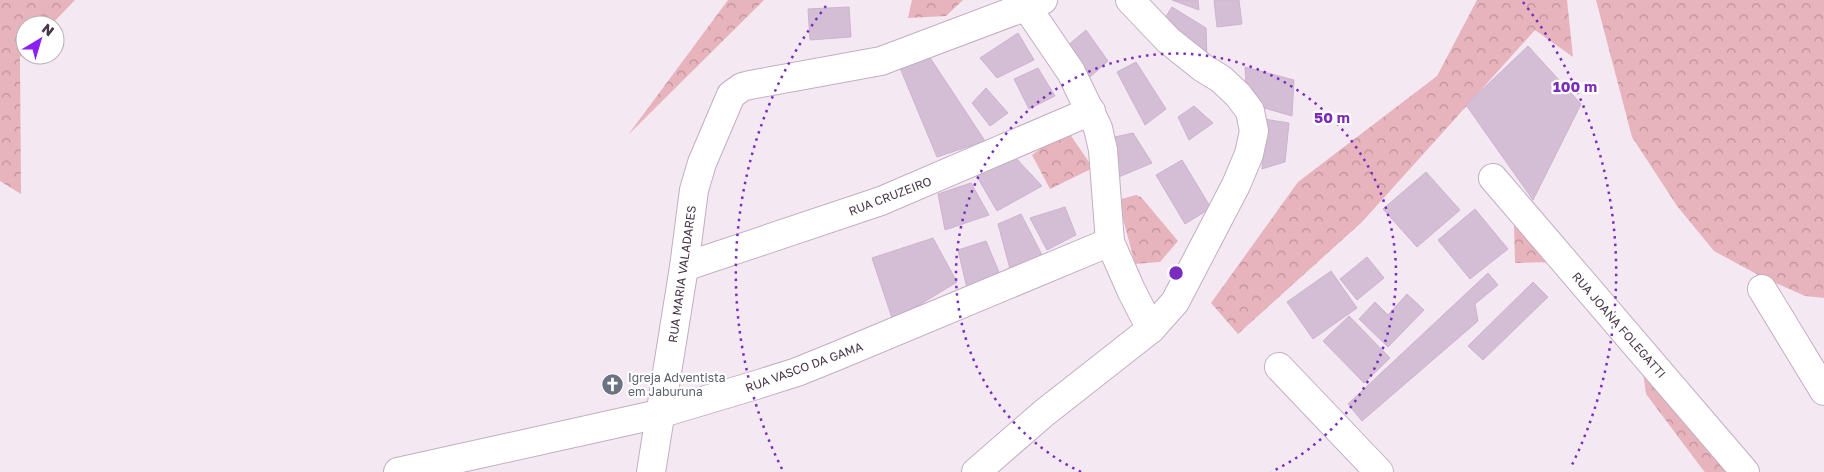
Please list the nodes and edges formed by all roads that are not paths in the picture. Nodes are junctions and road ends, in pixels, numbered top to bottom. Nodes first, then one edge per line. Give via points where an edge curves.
1 (1130, 0) edge
2 (1035, 3) edge
3 (1090, 111) junction
4 (1493, 178) dead end
5 (1110, 242) junction
6 (684, 267) junction
7 (1762, 289) dead end
8 (1151, 329) junction
9 (1279, 367) dead end
10 (1824, 391) edge
11 (659, 414) junction
12 (398, 472) edge
13 (651, 472) edge
14 (976, 472) edge
15 (1379, 472) edge
16 (1745, 472) edge

1 - 8 street via 1168,40 1238,95 1250,111 1254,131 1249,154 1236,185 1175,302
2 - 3 street
2 - 6 street, RUA MARIA VALADARES via 881,61 742,87 730,95 694,190
3 - 5 street via 1103,150
3 - 6 street, RUA CRUZEIRO via 881,201
4 - 16 street, RUA JOANA FOLEGATTI
5 - 8 street
5 - 11 street, RUA VASCO DA GAMA via 797,372
6 - 11 street, RUA MARIA VALADARES
7 - 10 street
8 - 14 street via 1044,413
9 - 15 street
11 - 12 street, RUA VASCO DA GAMA
11 - 13 street, RUA MARIA VALADARES

